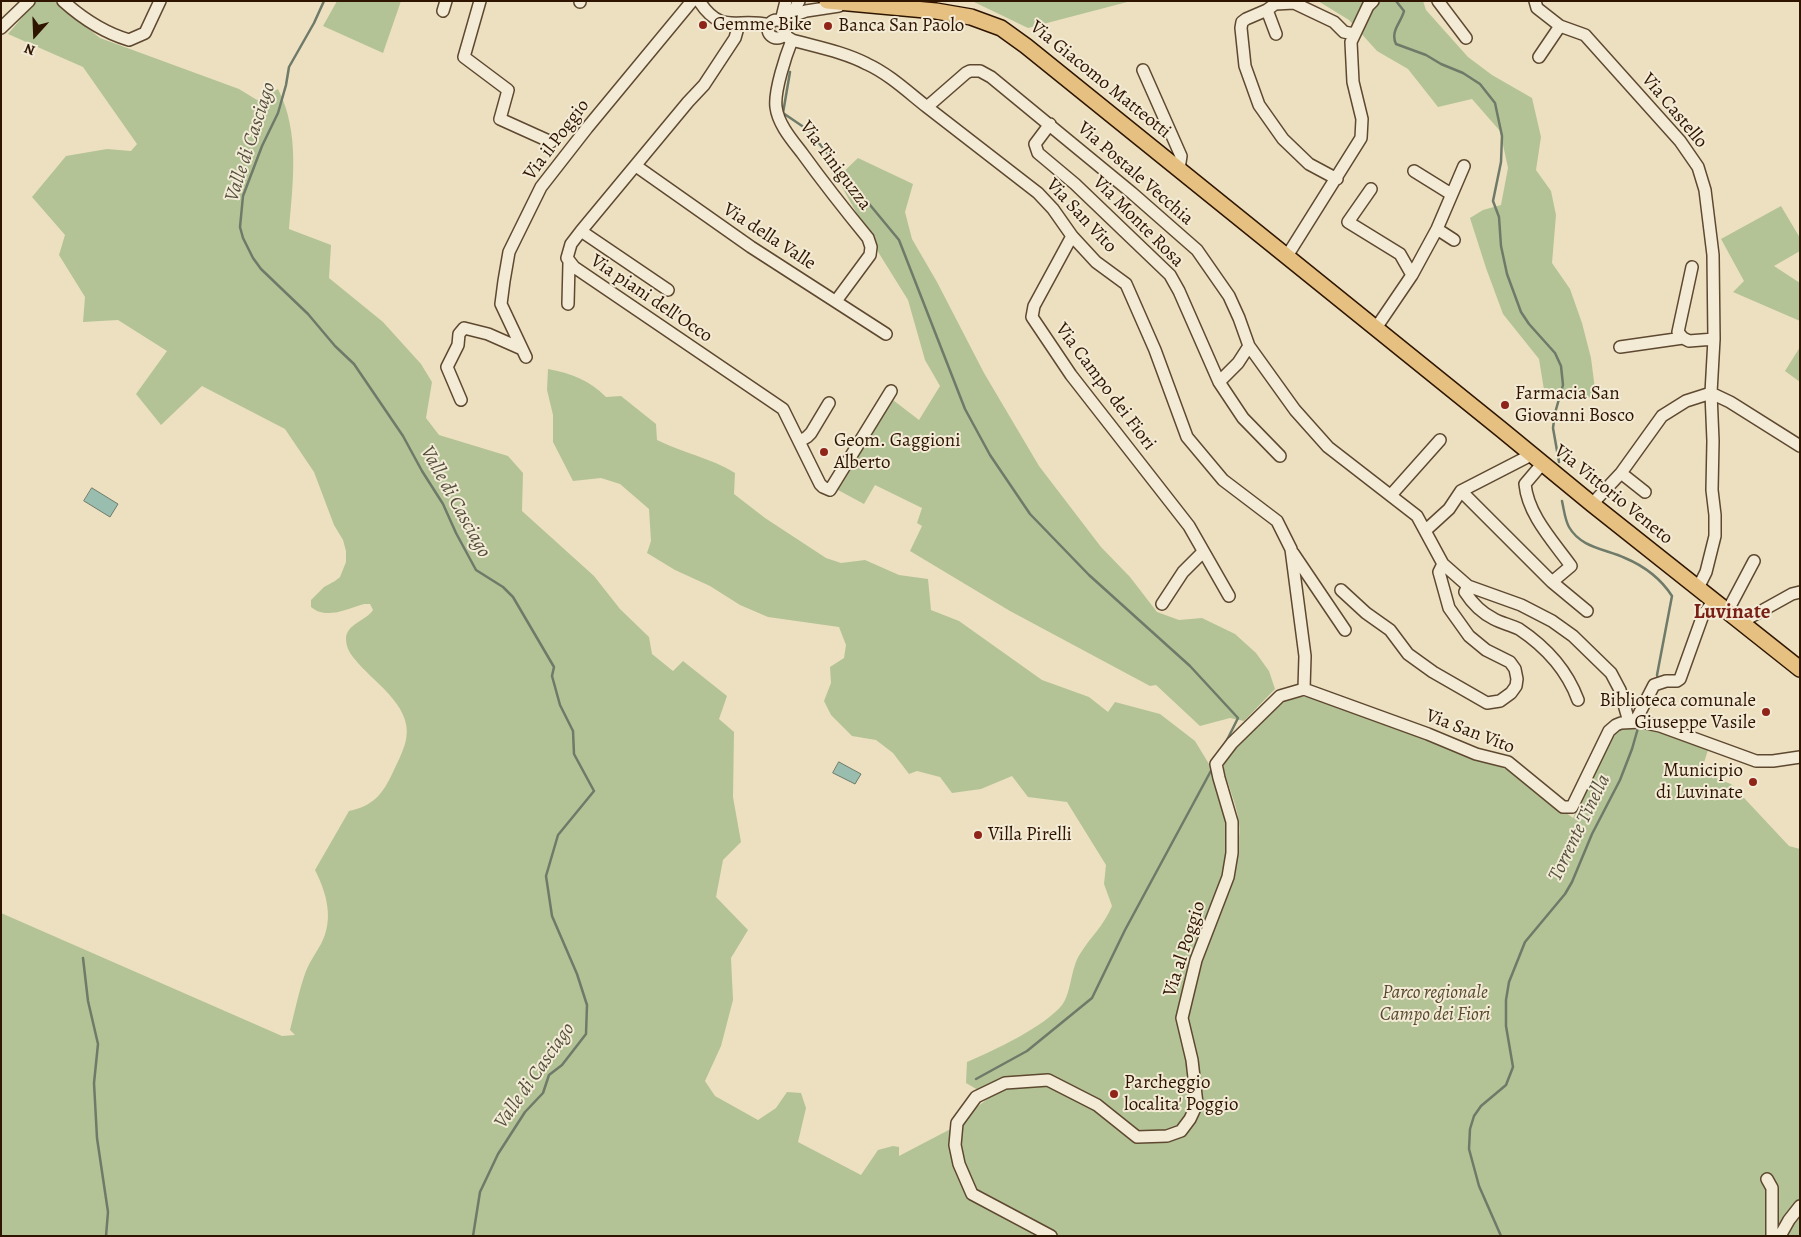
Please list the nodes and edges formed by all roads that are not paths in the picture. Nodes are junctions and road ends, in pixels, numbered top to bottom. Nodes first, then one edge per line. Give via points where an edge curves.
1 (29, 1) edge
2 (63, 1) edge
3 (160, 1) edge
4 (480, 1) edge
5 (692, 1) edge
6 (699, 1) edge
7 (786, 1) edge
8 (799, 1) edge
9 (827, 1) edge
10 (1372, 1) edge
11 (1438, 1) edge
12 (1534, 1) edge
13 (862, 4) junction
14 (1267, 10) junction
15 (739, 24) junction
16 (768, 26) junction
17 (1560, 26) junction
18 (1, 28) edge
19 (787, 28) junction
20 (1276, 34) dead end
21 (1354, 34) junction
22 (1466, 38) dead end
23 (1538, 57) dead end
24 (1144, 70) dead end
25 (927, 106) junction
26 (1050, 124) junction
27 (551, 142) dead end
28 (636, 166) junction
29 (1464, 166) dead end
30 (1179, 169) junction
31 (1414, 172) dead end
32 (1338, 178) junction
33 (1371, 189) dead end
34 (1451, 194) junction
35 (1437, 229) junction
36 (582, 231) junction
37 (1072, 236) junction
38 (1454, 240) dead end
39 (1287, 256) junction
40 (569, 263) junction
41 (1692, 266) dead end
42 (1412, 275) junction
43 (668, 290) dead end
44 (836, 302) junction
45 (568, 304) dead end
46 (1376, 328) junction
47 (886, 334) dead end
48 (1683, 338) junction
49 (1714, 339) junction
50 (1249, 346) junction
51 (1620, 347) dead end
52 (1219, 382) junction
53 (891, 391) dead end
54 (1711, 393) junction
55 (462, 400) dead end
56 (828, 403) dead end
57 (1440, 440) dead end
58 (800, 441) junction
59 (1800, 446) edge
60 (1280, 456) dead end
61 (1537, 459) junction
62 (1621, 473) junction
63 (1461, 490) junction
64 (1645, 492) dead end
65 (1391, 495) junction
66 (1592, 504) junction
67 (1426, 530) junction
68 (1291, 549) junction
69 (1203, 552) junction
70 (1754, 561) dead end
71 (1442, 564) junction
72 (1552, 582) junction
73 (1468, 586) junction
74 (1698, 588) junction
75 (1341, 590) dead end
76 (1800, 592) edge
77 (1229, 596) dead end
78 (1714, 601) junction
79 (1162, 604) dead end
80 (1587, 611) dead end
81 (1727, 612) junction
82 (1743, 624) junction
83 (1345, 630) dead end
84 (1800, 669) edge
85 (1304, 689) junction
86 (1578, 700) dead end
87 (1632, 722) junction
88 (1800, 757) edge
89 (1767, 1179) dead end
90 (1800, 1206) edge
91 (1051, 1236) edge
92 (1772, 1236) edge
93 (1780, 1236) edge

1 - 18 street
2 - 3 street via 103,29 129,40 145,34
4 - 27 street via 464,57 508,90 500,119
5 - 55 street, Via il Poggio via 541,187 509,252 504,280 502,304 524,353 488,334 464,328 447,368
6 - 15 street via 714,18 726,24
7 - 19 street
8 - 19 street
9 - 13 main road, Via Giacomo Matteotti
10 - 21 street
11 - 22 street
12 - 17 street, Via Castello via 1537,8
13 - 19 street via 806,11
13 - 30 main road, Via Giacomo Matteotti via 971,16 1001,28
14 - 20 street
14 - 21 street via 1275,4 1294,3 1334,22 1344,32
14 - 32 street via 1246,18 1240,28 1245,66 1259,105 1283,139 1309,164
15 - 16 street
15 - 28 street, Via piani dell'Occo via 735,38 704,85
16 - 19 street via 775,20
16 - 19 street via 774,38 780,38
17 - 23 street
17 - 49 street, Via Castello via 1586,35 1680,141 1698,167 1705,190 1713,255
19 - 25 street via 868,64
19 - 44 street, Via Tiniguzza via 787,54 777,94 777,112 788,134 868,238 871,247 870,255
21 - 32 street via 1351,42 1353,82 1362,119 1361,138
24 - 30 street via 1181,156
25 - 26 street, Via Postale Vecchia via 966,73 975,70 991,77
25 - 37 street, Via San Vito via 1038,193
26 - 50 street, Via Postale Vecchia via 1197,250 1229,296
26 - 52 street, Via Monte Rosa via 1036,142 1036,150 1170,275
28 - 36 street, Via piani dell'Occo
28 - 44 street, Via della Valle
29 - 34 street
30 - 39 main road, Via Giacomo Matteotti
31 - 34 street
32 - 39 street
33 - 42 street via 1348,222 1400,254
34 - 35 street
35 - 38 street
35 - 42 street
36 - 40 street, Via piani dell'Occo via 569,249
36 - 43 street
37 - 68 street, Via San Vito via 1096,262 1126,284 1155,350 1176,411 1196,449 1223,480 1276,521
37 - 69 street, Via Campo dei Fiori via 1034,306 1032,317 1071,375 1189,526
39 - 46 main road, Via Vittorio Veneto
40 - 45 street
40 - 58 street, Via piani dell'Occo via 783,409
41 - 48 street via 1678,332
42 - 46 street
44 - 47 street, Via della Valle
46 - 61 main road, Via Vittorio Veneto
48 - 49 street
48 - 51 street
49 - 54 street, Via Castello
50 - 52 street
50 - 65 street, Via Postale Vecchia via 1295,410 1328,447
52 - 60 street, Via Monte Rosa via 1243,418
53 - 58 street, Via piani dell'Occo via 830,490 820,484
54 - 59 street
54 - 62 street via 1686,401 1662,416
54 - 74 street, Via Castello via 1714,536 1706,572
56 - 58 street via 811,433
57 - 65 street
61 - 63 street
61 - 66 main road, Via Vittorio Veneto
61 - 72 street via 1526,484 1526,498 1570,566
62 - 64 street
62 - 66 street
63 - 67 street via 1449,509
63 - 72 street
65 - 67 street, Via Postale Vecchia via 1417,516
66 - 74 main road, Via Vittorio Veneto
67 - 71 street, Via Postale Vecchia
68 - 83 street
68 - 85 street via 1304,656
69 - 77 street, Via Campo dei Fiori
69 - 79 street via 1183,572
70 - 81 street
71 - 73 street, Via Postale Vecchia
71 - 75 street, Via Postale Vecchia via 1439,572 1449,608 1469,636 1486,650 1510,662 1515,669 1516,686 1500,701 1487,703 1433,672 1408,654 1390,630
72 - 80 street
73 - 86 street, Via Postale Vecchia via 1465,592 1472,602 1494,619 1518,628 1549,652 1574,688
73 - 87 street, Via Postale Vecchia via 1521,606 1573,636 1610,673
74 - 78 main road, Via Vittorio Veneto
76 - 82 street
78 - 81 main road, Via Vittorio Veneto
78 - 87 street via 1703,615 1677,681 1654,685
81 - 82 main road, Via Vittorio Veneto
82 - 84 main road, Via Vittorio Veneto
85 - 87 street, Via San Vito via 1476,754 1508,762 1563,807 1572,807 1608,732 1616,725
85 - 91 street, Via al Poggio via 1280,696 1232,743 1216,764 1232,822 1232,854 1228,877 1196,960 1182,1018 1192,1060 1197,1104 1182,1131 1167,1136 1137,1137 1097,1105 1048,1080 1005,1083 976,1097 957,1123 955,1145 959,1164 972,1194
87 - 88 street via 1660,726 1756,761
89 - 92 street via 1772,1188
90 - 93 street

